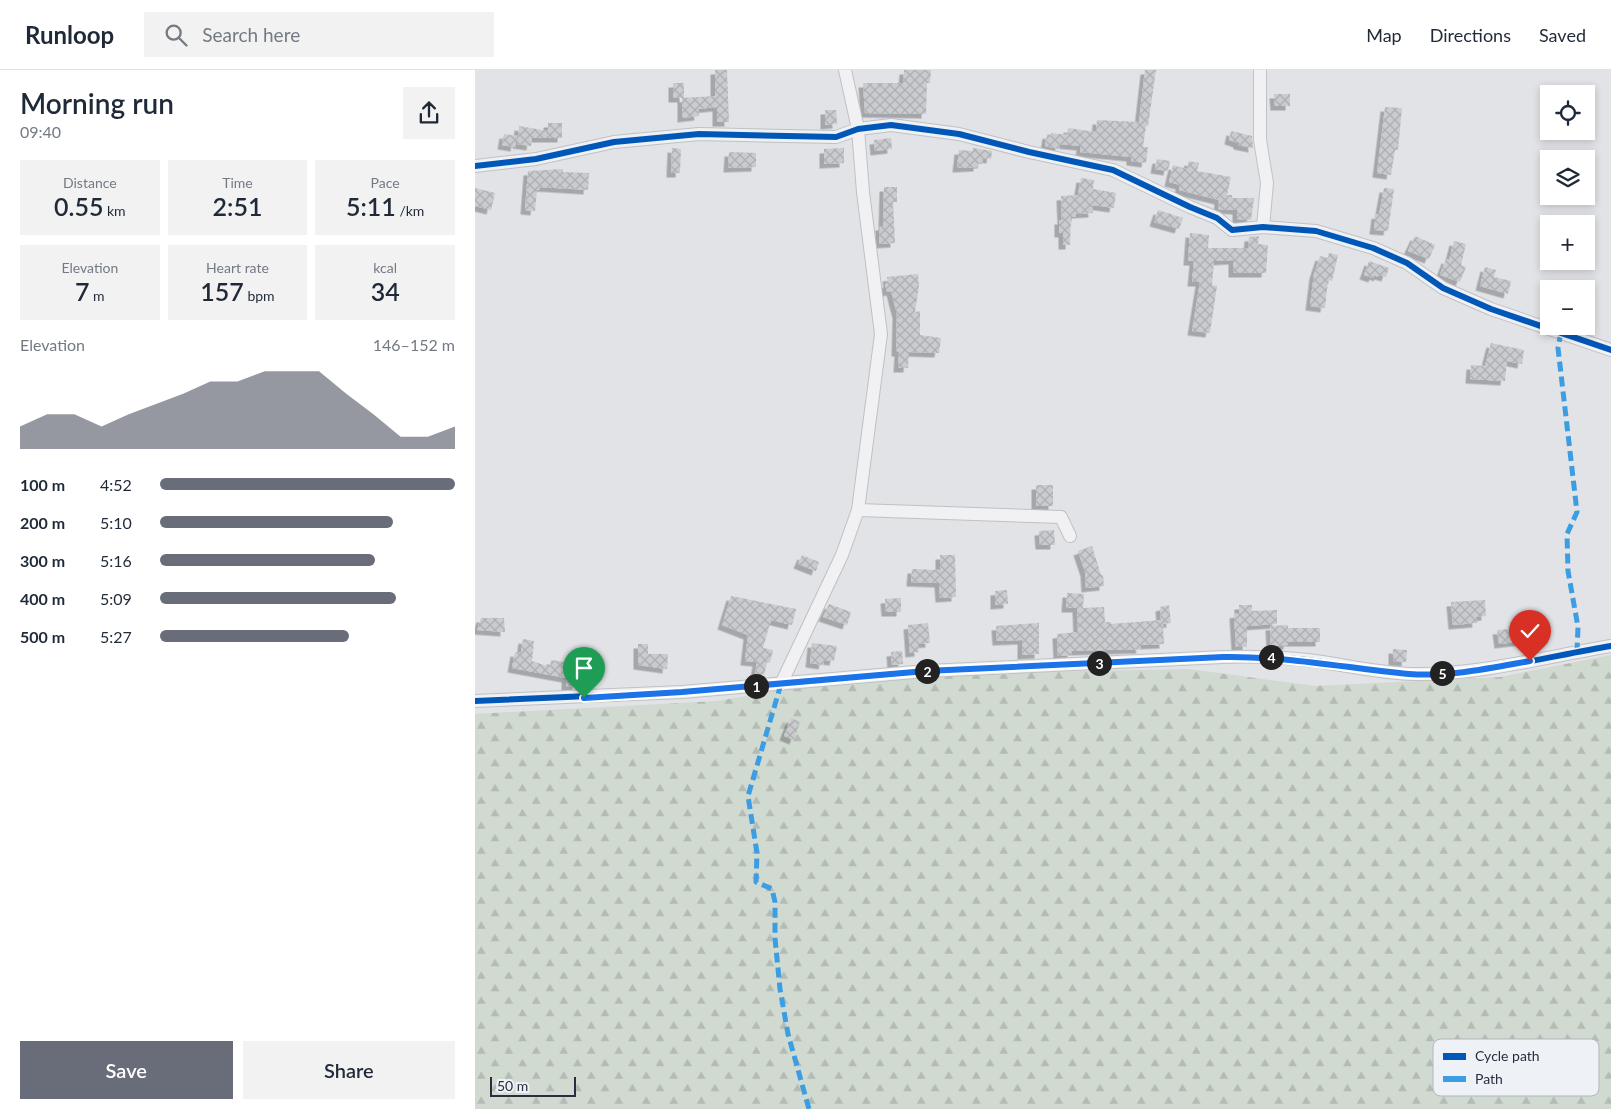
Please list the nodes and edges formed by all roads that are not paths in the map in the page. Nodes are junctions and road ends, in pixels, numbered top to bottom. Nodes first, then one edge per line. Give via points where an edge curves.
1 (845, 70) edge
2 (1260, 70) edge
3 (858, 129) junction
4 (475, 166) edge
5 (1263, 227) junction
6 (1611, 350) edge
7 (858, 510) junction
8 (1070, 536) dead end
9 (1611, 646) edge
10 (781, 684) junction
11 (475, 701) edge

1 - 3 street
2 - 5 street via 1260,140 1267,183
3 - 4 street via 836,136 699,134 633,140 536,159
3 - 5 street via 891,125 959,134 1113,170 1217,218 1232,230
3 - 7 street via 881,334
5 - 6 street via 1316,231 1373,248 1407,263 1443,288
7 - 8 street via 1061,518
7 - 10 street via 842,555
9 - 10 street via 1475,671 1442,673 1411,674 1305,660 1232,657 935,670
10 - 11 street via 584,698

